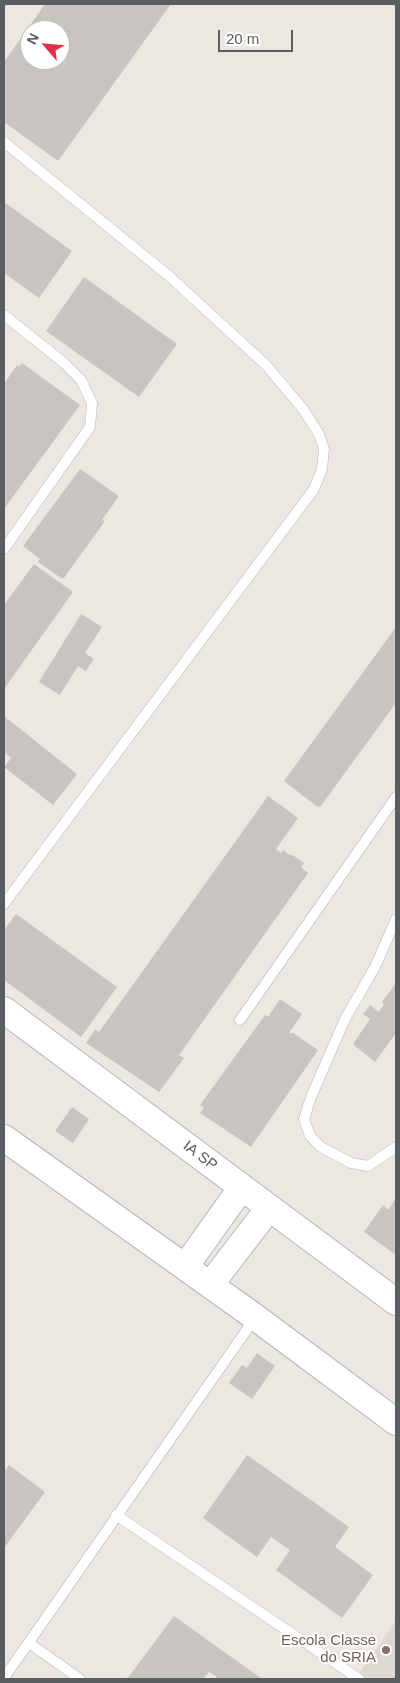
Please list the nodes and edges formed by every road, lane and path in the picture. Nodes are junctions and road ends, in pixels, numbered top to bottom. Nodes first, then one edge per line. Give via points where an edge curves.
1 (4, 142) edge
2 (4, 315) edge
3 (4, 550) edge
4 (396, 797) edge
5 (4, 904) edge
6 (396, 919) edge
7 (4, 1010) edge
8 (240, 1020) dead end
9 (4, 1138) edge
10 (396, 1147) edge
11 (242, 1188) junction
12 (269, 1208) junction
13 (185, 1267) junction
14 (210, 1285) junction
15 (396, 1302) edge
16 (255, 1317) junction
17 (396, 1422) edge
18 (116, 1515) junction
19 (29, 1643) junction
20 (4, 1678) edge
21 (80, 1679) edge
22 (358, 1679) edge

1 - 5 lane via 169,276 266,365 303,408 319,434 324,450 322,469 314,489
2 - 3 lane via 81,380 92,403 90,427
4 - 8 lane
6 - 10 lane via 375,967 345,1019 310,1097 304,1119 310,1136 321,1147 352,1163 368,1166
7 - 11 street, IA SP
9 - 13 street
11 - 12 street, IA SP
11 - 13 street
12 - 14 street
12 - 15 street, IA SP
13 - 14 street
14 - 16 street
16 - 17 street
16 - 18 lane
18 - 19 lane
18 - 22 lane
19 - 20 lane
19 - 21 lane

